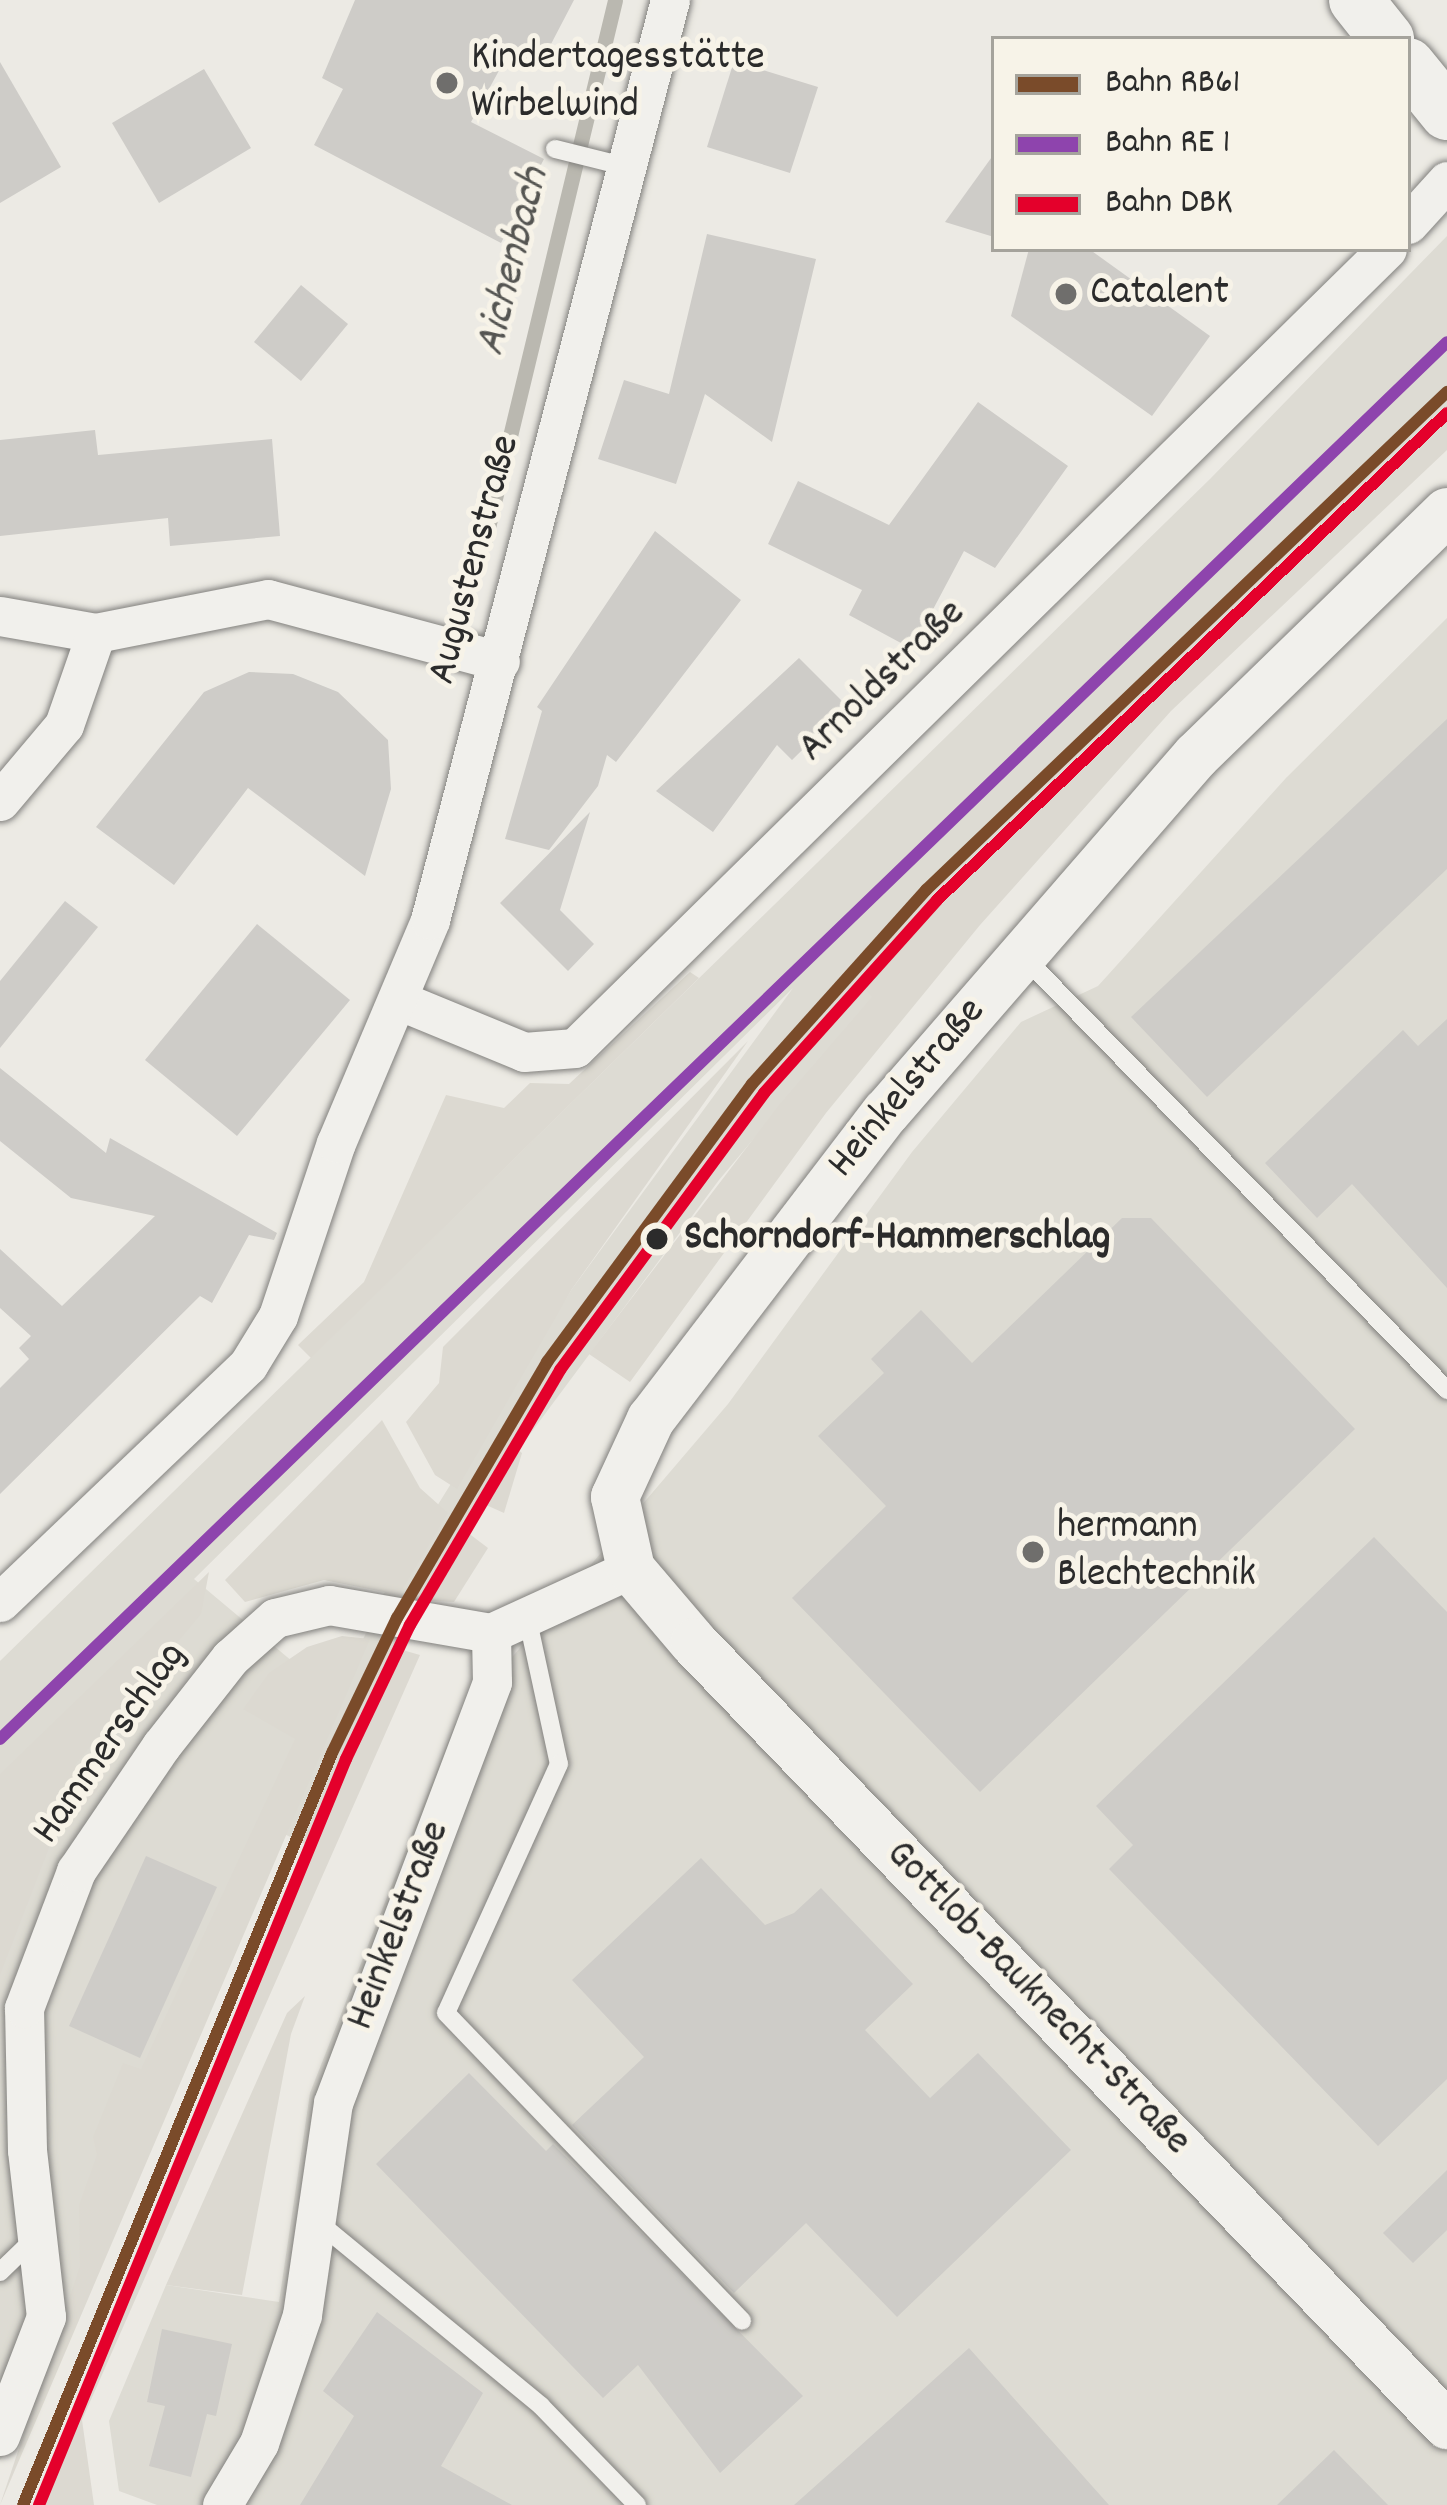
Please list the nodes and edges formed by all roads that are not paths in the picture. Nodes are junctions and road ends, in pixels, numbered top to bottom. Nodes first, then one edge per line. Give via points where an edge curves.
1 (670, 0) edge
2 (1356, 0) edge
3 (1385, 36) edge
4 (1411, 69) edge
5 (1447, 113) edge
6 (555, 149) dead end
7 (616, 164) junction
8 (1447, 181) edge
9 (1411, 221) edge
10 (1384, 252) edge
11 (1447, 512) edge
12 (0, 616) edge
13 (96, 633) junction
14 (500, 661) junction
15 (0, 801) edge
16 (1022, 954) junction
17 (398, 1000) junction
18 (1447, 1390) edge
19 (632, 1569) junction
20 (0, 1602) edge
21 (509, 1627) junction
22 (14, 2149) edge
23 (317, 2222) junction
24 (39, 2234) junction
25 (0, 2272) edge
26 (742, 2321) dead end
27 (1447, 2425) edge
28 (0, 2436) edge
29 (221, 2505) edge
30 (637, 2505) edge

1 - 7 street, Augustenstraße
2 - 3 main road
4 - 5 main road
6 - 7 lane
7 - 14 street, Augustenstraße
8 - 9 street
10 - 17 street, Arnoldstraße via 574,1048 524,1052
11 - 16 street, Heinkelstraße via 1196,755
12 - 13 street
13 - 14 street via 268,599
13 - 15 street via 64,725
14 - 17 street, Augustenstraße via 430,920
16 - 18 lane
16 - 19 street, Heinkelstraße via 886,1112 651,1420 615,1497
17 - 20 street, Augustenstraße via 335,1143 278,1316 248,1364
19 - 21 street
19 - 27 street, Gottlob-Bauknecht-Straße
21 - 22 street, Hammerschlag via 328,1605 275,1618 230,1658 76,1870 24,2008
21 - 23 street, Heinkelstraße via 334,2103
21 - 26 lane via 559,1764 446,2013
22 - 24 street, Hammerschlag
23 - 29 street, Heinkelstraße via 302,2315 259,2443
23 - 30 lane via 541,2406
24 - 25 lane
24 - 28 street, Hammerschlag via 46,2317

